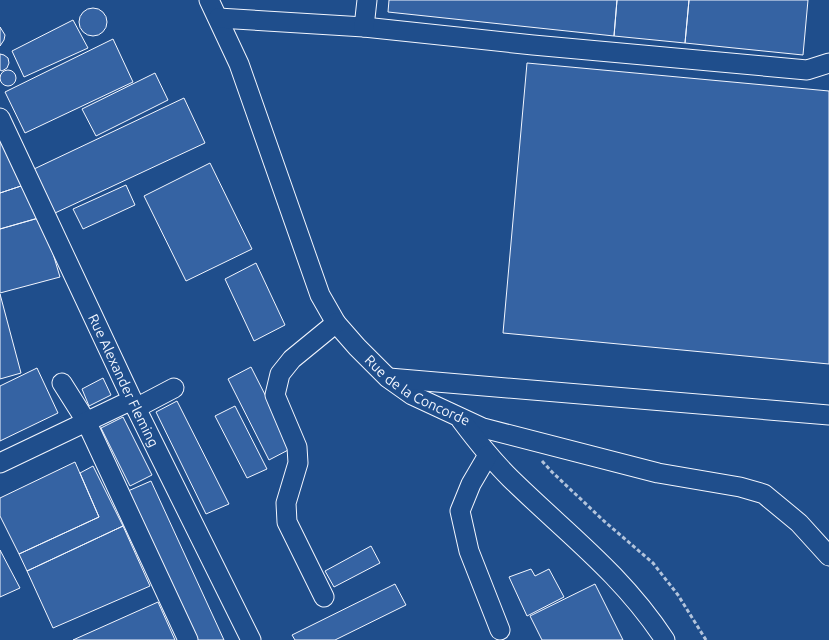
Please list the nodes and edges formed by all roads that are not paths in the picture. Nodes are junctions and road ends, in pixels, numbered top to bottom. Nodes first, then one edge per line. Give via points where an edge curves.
1 (209, 0) edge
2 (367, 0) edge
3 (218, 18) junction
4 (364, 27) junction
5 (829, 63) edge
6 (0, 118) edge
7 (336, 323) junction
8 (388, 378) junction
9 (62, 383) dead end
10 (174, 388) dead end
11 (134, 404) junction
12 (829, 415) edge
13 (459, 418) junction
14 (86, 421) junction
15 (488, 455) junction
16 (0, 463) edge
17 (813, 539) junction
18 (829, 556) edge
19 (829, 569) edge
20 (324, 597) dead end
21 (500, 630) dead end
22 (188, 640) edge
23 (250, 640) edge
24 (665, 640) edge

1 - 3 street, Rue de la Concorde
2 - 4 street
3 - 4 street
3 - 7 street, Rue de la Concorde via 240,64 320,295
4 - 5 street via 807,70
6 - 11 street, Rue Alexander Fleming
7 - 8 street, Rue de la Concorde
7 - 20 street via 292,359 280,374 275,395 297,447 298,464 286,503 287,522
8 - 12 street
8 - 13 street, Rue de la Concorde via 412,395
9 - 14 street
10 - 11 street
11 - 14 street
11 - 23 street, Rue Alexander Fleming
13 - 15 street
13 - 17 street, Rue de la Concorde via 483,428 658,473 764,494 794,518
14 - 16 street
14 - 22 street
15 - 21 street via 460,511 469,551
15 - 24 street via 623,584
17 - 18 street, Rue de la Concorde
17 - 19 street

